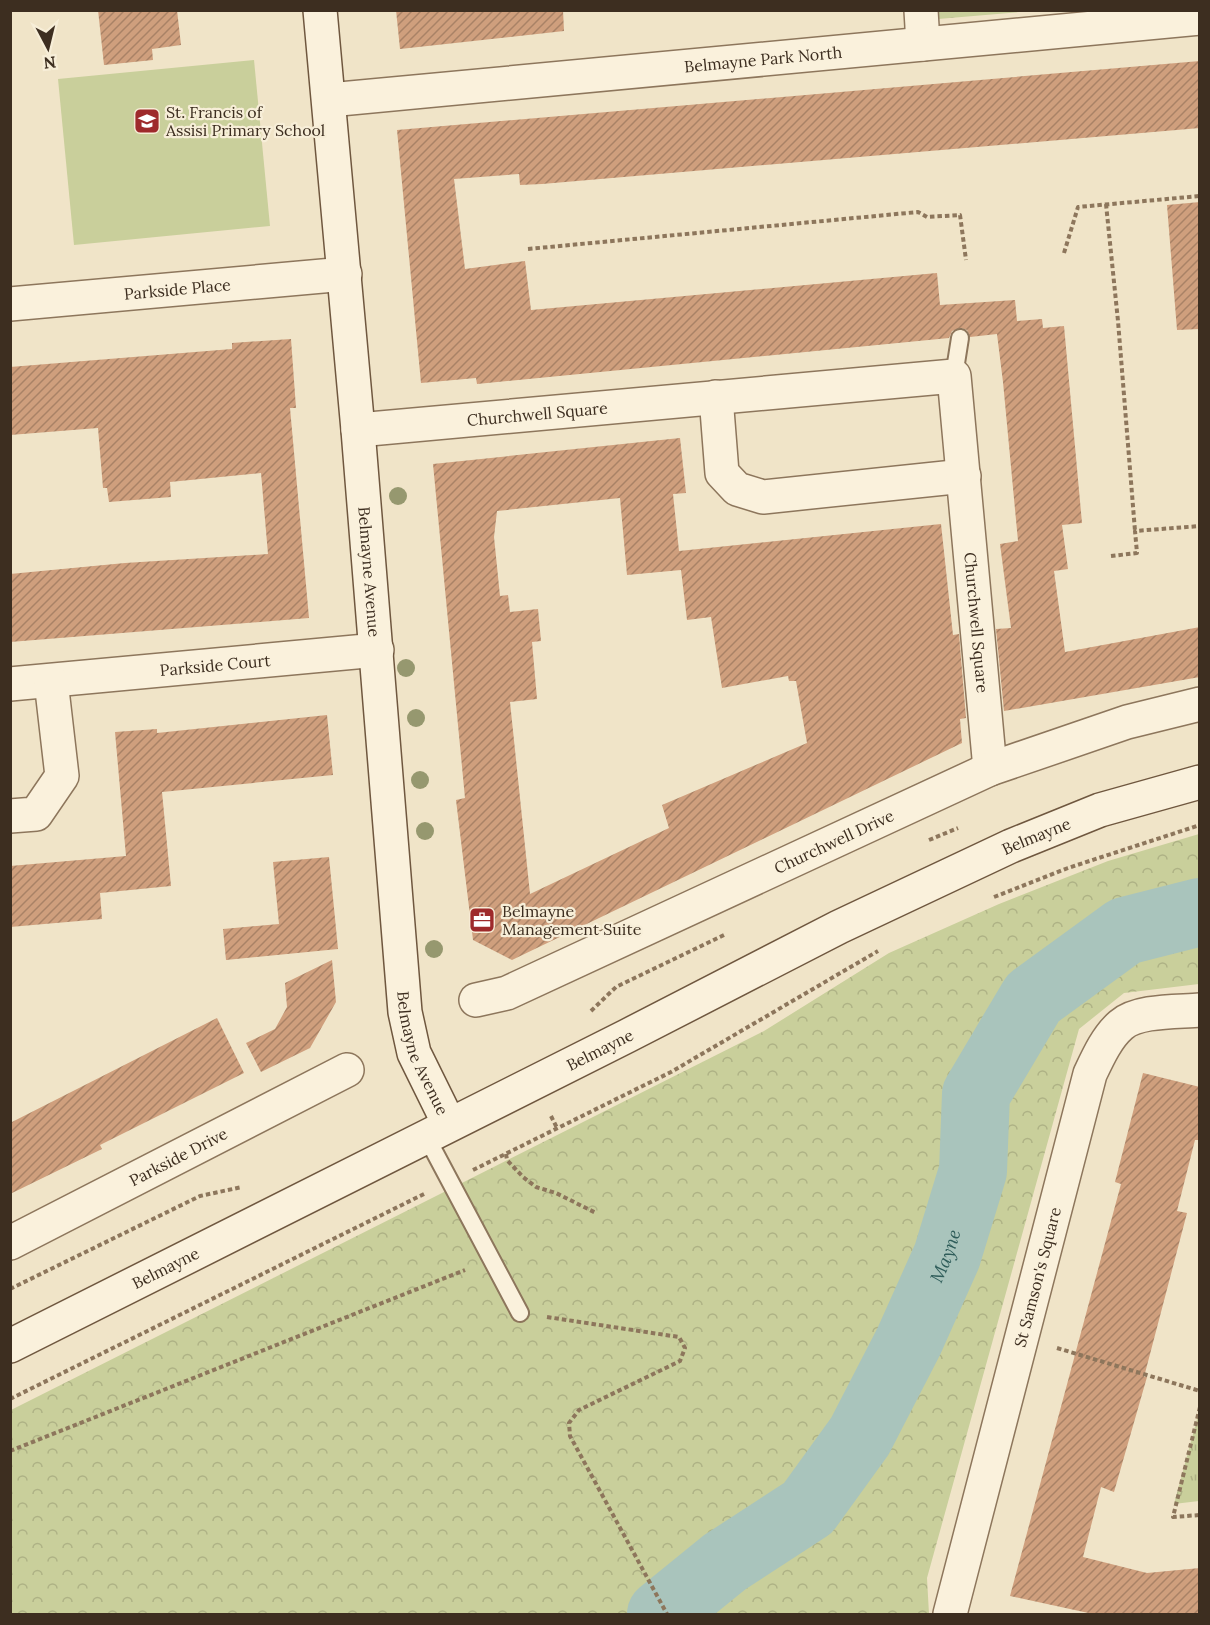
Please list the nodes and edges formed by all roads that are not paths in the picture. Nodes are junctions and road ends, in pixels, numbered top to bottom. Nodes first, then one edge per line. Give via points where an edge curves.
1 (320, 10) edge
2 (921, 10) edge
3 (1200, 18) edge
4 (923, 44) junction
5 (329, 100) junction
6 (345, 274) junction
7 (10, 304) edge
8 (960, 338) dead end
9 (954, 376) junction
10 (716, 397) junction
11 (358, 430) junction
12 (964, 476) junction
13 (377, 650) junction
14 (51, 681) junction
15 (10, 684) edge
16 (1200, 704) edge
17 (990, 769) junction
18 (1200, 782) edge
19 (10, 816) edge
20 (477, 1000) dead end
21 (1200, 1010) edge
22 (347, 1070) dead end
23 (437, 1130) junction
24 (10, 1244) edge
25 (520, 1313) road end
26 (10, 1346) edge
27 (950, 1614) edge

1 - 5 street, Belmayne Avenue
2 - 4 street
3 - 4 street, Belmayne Park North
4 - 5 street, Belmayne Park North
5 - 6 street, Belmayne Avenue
6 - 7 street, Parkside Place
6 - 11 street, Belmayne Avenue
8 - 9 lane
9 - 10 street, Churchwell Square
9 - 12 street, Churchwell Square
10 - 11 street, Churchwell Square
10 - 12 street via 722,472 737,489 746,492 763,497
11 - 13 street, Belmayne Avenue
12 - 17 street, Churchwell Square
13 - 14 street, Parkside Court
13 - 23 street, Belmayne Avenue via 405,1012
14 - 15 street, Parkside Court
14 - 19 street via 62,776 36,814
16 - 17 street, Churchwell Drive via 1127,722
17 - 20 street, Churchwell Drive via 507,993
18 - 23 street, Belmayne via 1100,810 1011,846 838,927
21 - 27 street, St Samson's Square via 1140,1016 1121,1025 1103,1047 1090,1074
22 - 24 street, Parkside Drive
23 - 25 lane via 450,1181
23 - 26 street, Belmayne

